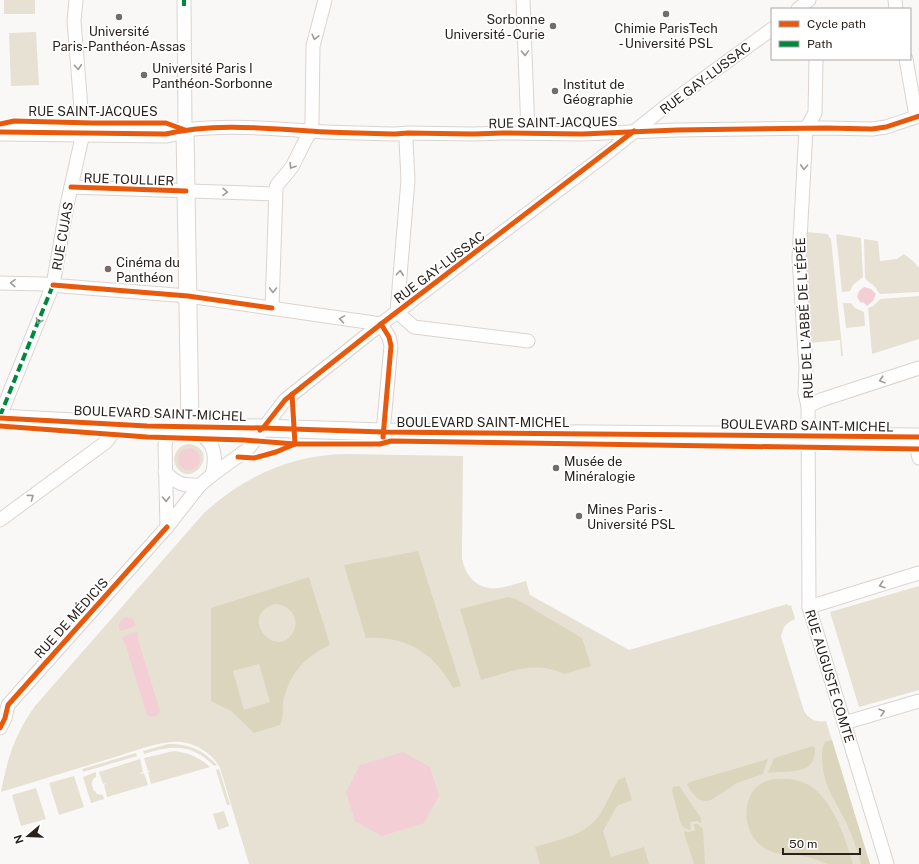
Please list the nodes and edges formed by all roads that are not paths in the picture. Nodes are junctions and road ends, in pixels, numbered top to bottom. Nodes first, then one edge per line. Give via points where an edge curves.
1 (76, 0) edge
2 (326, 0) edge
3 (523, 0) edge
4 (184, 3) edge
5 (771, 30) edge
6 (816, 60) edge
7 (906, 60) edge
8 (918, 116) edge
9 (806, 128) junction
10 (185, 130) junction
11 (634, 131) junction
12 (0, 132) edge
13 (311, 132) junction
14 (83, 133) junction
15 (528, 133) junction
16 (404, 134) junction
17 (71, 188) junction
18 (186, 191) junction
19 (275, 194) junction
20 (0, 283) edge
21 (53, 285) junction
22 (188, 296) junction
23 (272, 308) junction
24 (397, 312) junction
25 (381, 324) junction
26 (528, 341) dead end
27 (919, 368) edge
28 (808, 406) junction
29 (0, 417) edge
30 (113, 424) junction
31 (185, 426) junction
32 (264, 428) junction
33 (383, 432) junction
34 (808, 436) junction
35 (916, 437) edge
36 (919, 458) edge
37 (165, 472) junction
38 (212, 475) junction
39 (200, 485) junction
40 (0, 520) edge
41 (166, 527) junction
42 (919, 573) edge
43 (809, 607) junction
44 (919, 702) edge
45 (4, 706) edge
46 (844, 723) junction
47 (0, 728) edge
48 (887, 864) edge

1 -> 14 street, RUE CUJAS via 74,20
2 -> 13 street via 313,46
3 -> 15 street
4 - 10 street
5 - 11 street, RUE GAY-LUSSAC
6 - 9 street, RUE DE L'ABBÉ DE L'ÉPÉE via 814,113
7 - 8 street
8 - 9 street, RUE SAINT-JACQUES via 872,129
9 - 11 street, RUE SAINT-JACQUES
9 -> 28 street, RUE DE L'ABBÉ DE L'ÉPÉE via 799,258 806,369 805,393
10 - 13 street, RUE SAINT-JACQUES via 266,128
10 - 14 main road, RUE SAINT-JACQUES via 166,134
10 - 18 main road
11 - 15 street, RUE SAINT-JACQUES via 582,134
11 - 24 street, RUE GAY-LUSSAC
12 - 14 main road, RUE SAINT-JACQUES
13 - 16 street, RUE SAINT-JACQUES
13 -> 19 street
14 - 17 street, RUE CUJAS
15 - 16 street, RUE SAINT-JACQUES
24 -> 16 street via 408,180
17 - 18 street, RUE TOULLIER
17 - 21 street, RUE CUJAS
18 -> 19 street, RUE TOULLIER
18 - 22 main road
19 -> 23 street
21 -> 20 street
21 - 22 street
21 -> 29 street, RUE CUJAS
22 - 23 street
22 - 31 main road
25 -> 23 street
24 - 25 street, RUE GAY-LUSSAC
24 - 26 street via 414,328
25 - 32 street, RUE GAY-LUSSAC via 285,400
25 - 33 street via 391,346
27 -> 28 street
28 - 34 street, RUE DE L'ABBÉ DE L'ÉPÉE
29 - 30 main road, BOULEVARD SAINT-MICHEL
30 - 31 main road, BOULEVARD SAINT-MICHEL
40 -> 30 street via 106,442 112,434
31 - 32 main road, BOULEVARD SAINT-MICHEL
31 - 37 street via 165,441
31 - 38 street via 203,435 213,448 215,464
32 - 33 main road, BOULEVARD SAINT-MICHEL
32 - 38 street, RUE GAY-LUSSAC via 248,449
33 - 34 main road, BOULEVARD SAINT-MICHEL
34 - 35 main road, BOULEVARD SAINT-MICHEL
34 - 43 street, RUE AUGUSTE COMTE
35 - 36 street
37 - 39 street via 182,485
37 -> 41 street
38 - 39 street
39 - 41 street, RUE DE MÉDICIS
41 - 45 street, RUE DE MÉDICIS
42 -> 43 street
43 - 46 street, RUE AUGUSTE COMTE
46 -> 44 street
45 - 47 street, RUE DE MÉDICIS via 5,718
46 - 48 street, RUE AUGUSTE COMTE

